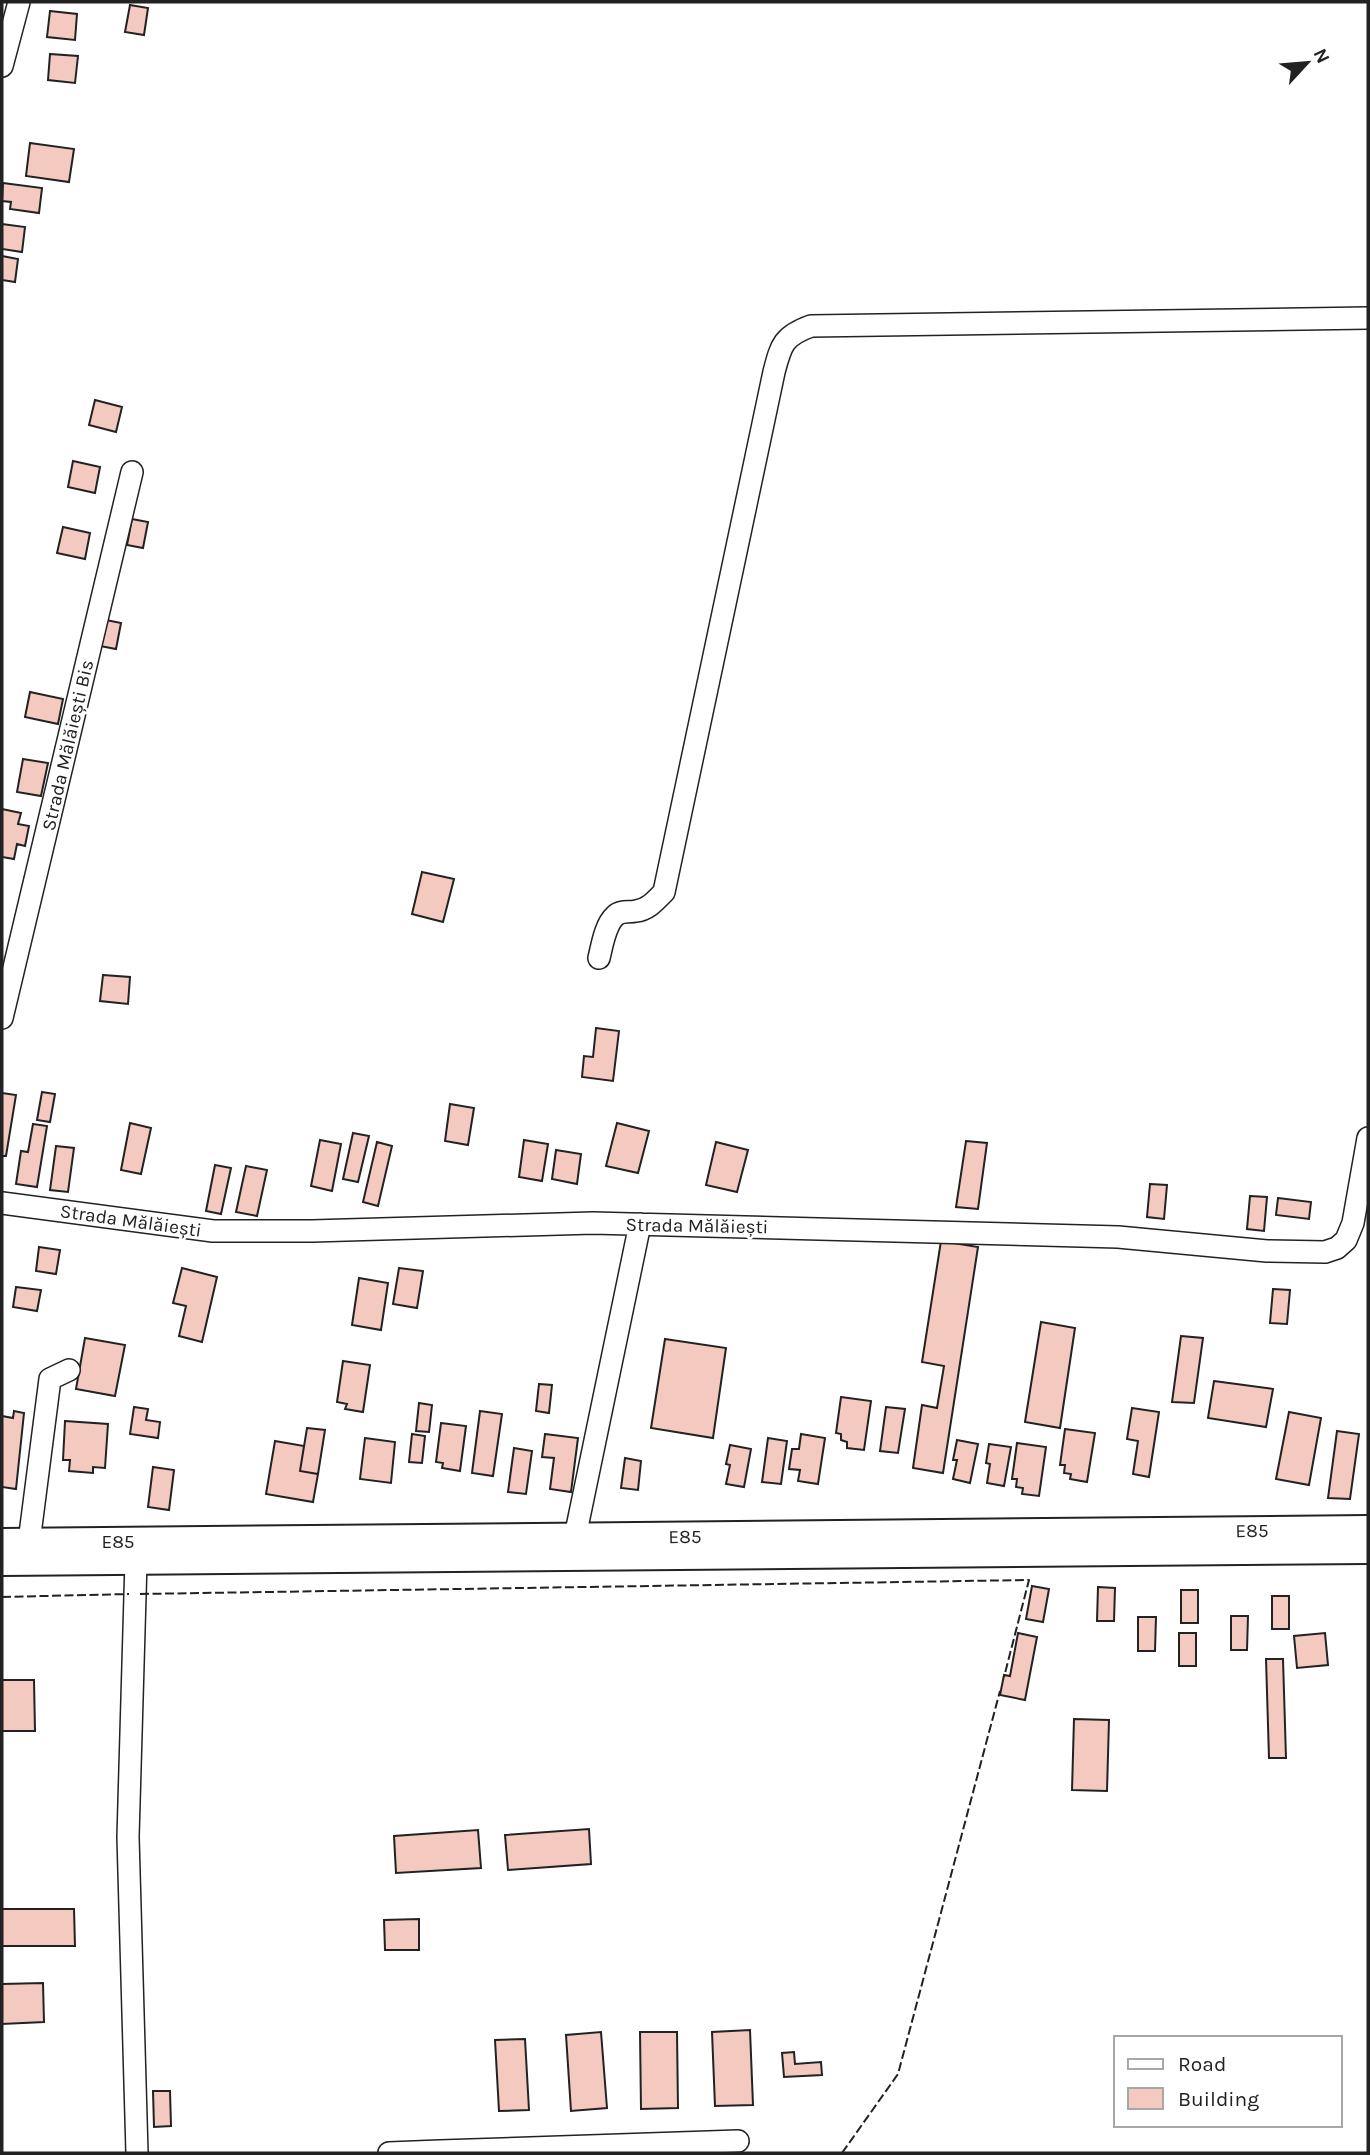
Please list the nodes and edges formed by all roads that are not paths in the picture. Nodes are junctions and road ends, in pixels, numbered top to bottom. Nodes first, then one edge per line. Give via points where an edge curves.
1 (19, 2) edge
2 (2, 66) edge
3 (1368, 318) edge
4 (132, 472) dead end
5 (598, 958) dead end
6 (2, 1018) edge
7 (1368, 1138) edge
8 (1363, 1199) edge
9 (2, 1203) edge
10 (640, 1224) junction
11 (69, 1370) dead end
12 (1368, 1529) edge
13 (575, 1537) junction
14 (2, 1542) edge
15 (29, 1542) junction
16 (1368, 1550) edge
17 (136, 1561) junction
18 (2, 1562) edge
19 (738, 2141) dead end
20 (443, 2152) edge
21 (137, 2153) edge
22 (389, 2153) edge

1 - 2 street
3 - 5 street via 811,326 794,332 780,347 774,372 664,892 651,905 615,915
4 - 6 street, Strada Mălăiești Bis
7 - 8 street, Strada Mălăiești
8 - 10 street, Strada Mălăiești via 1346,1240 1325,1252 1118,1237
9 - 10 street, Strada Mălăiești via 213,1231
10 - 13 street
11 - 15 street via 50,1379
12 - 13 main road, E85
13 - 15 main road, E85
14 - 15 main road, E85
16 - 17 main road, E85
17 - 18 main road, E85
17 - 21 street via 128,1837
19 - 20 street
20 - 22 street

